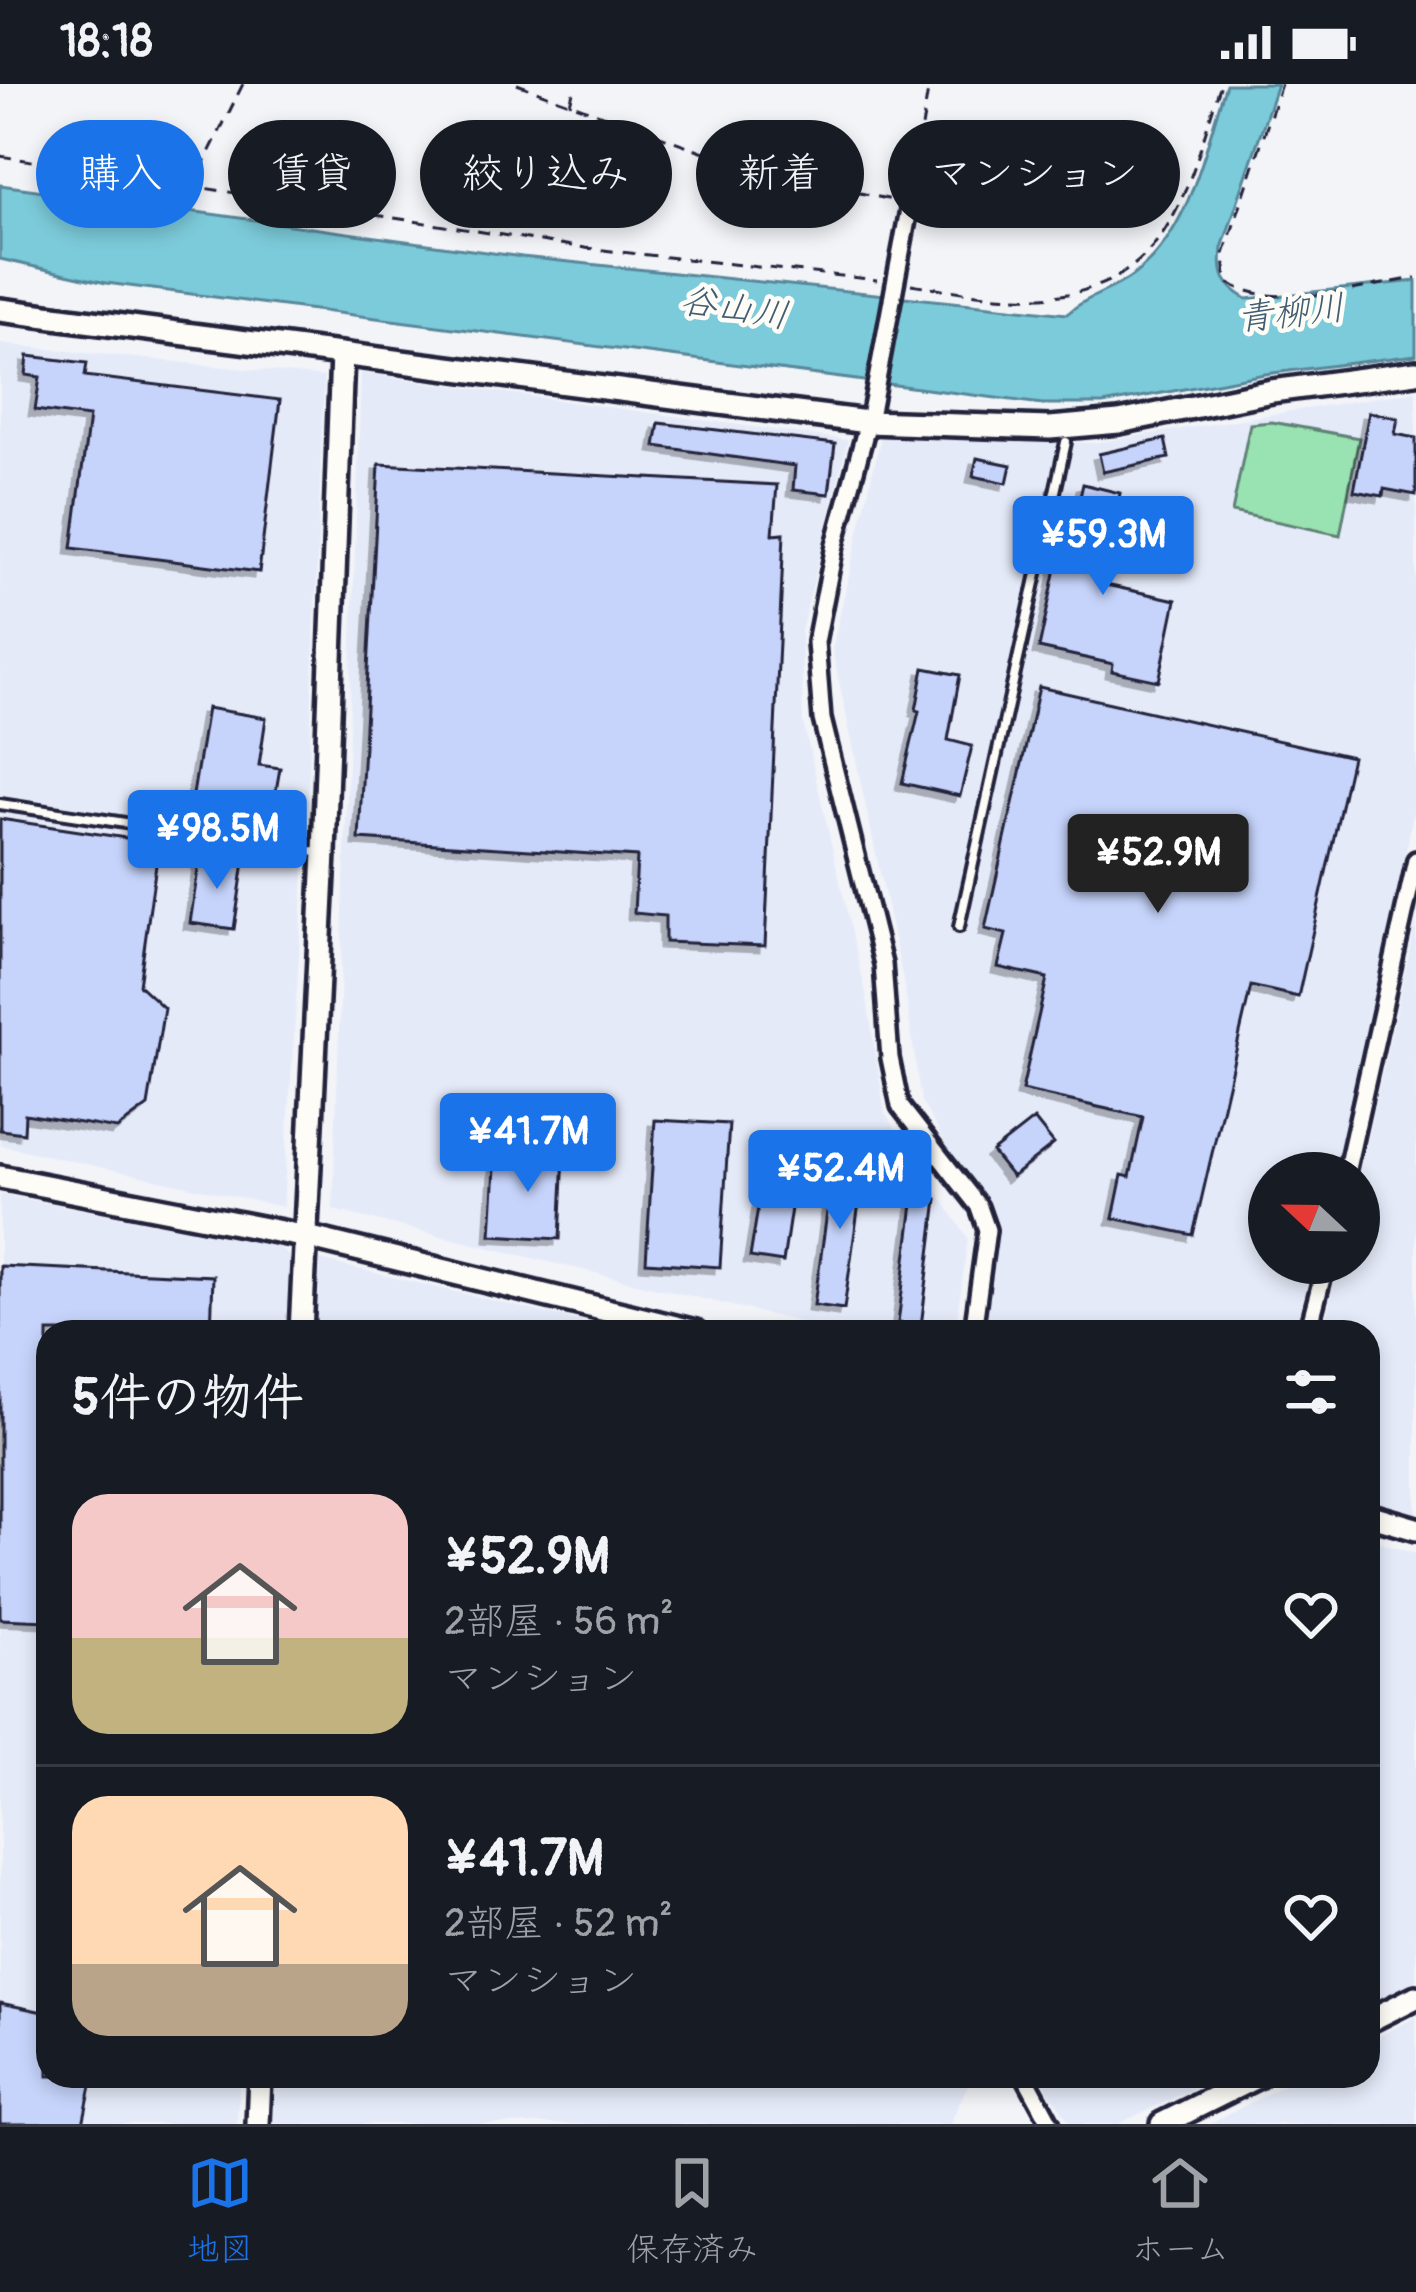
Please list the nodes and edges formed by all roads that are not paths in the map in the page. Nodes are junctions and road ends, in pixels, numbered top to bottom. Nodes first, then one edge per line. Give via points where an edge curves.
1 (905, 228) edge
2 (0, 310) edge
3 (342, 354) junction
4 (1416, 372) edge
5 (870, 415) junction
6 (1066, 442) dead end
7 (0, 804) edge
8 (324, 853) junction
9 (1416, 860) edge
10 (959, 927) dead end
11 (1351, 1152) edge
12 (0, 1177) edge
13 (307, 1237) junction
14 (1321, 1284) edge
15 (302, 1320) edge
16 (647, 1320) edge
17 (975, 1320) edge
18 (1312, 1320) edge
19 (1380, 1518) edge
20 (1416, 1528) edge
21 (1416, 1996) edge
22 (1380, 2015) edge
23 (260, 2088) edge
24 (1032, 2088) edge
25 (1234, 2088) edge
26 (258, 2124) edge
27 (1051, 2124) edge
28 (1162, 2124) edge

1 - 5 street
2 - 3 street
3 - 5 street
3 - 8 street
4 - 5 street via 1049,428
5 - 17 street via 816,642 822,719 883,964 900,1106 979,1207 987,1229
6 - 10 lane
7 - 8 lane
8 - 13 street
9 - 11 street
12 - 13 street
13 - 15 street
13 - 16 street
14 - 18 street
19 - 20 street
21 - 22 street
23 - 26 street
24 - 27 street
25 - 28 street

